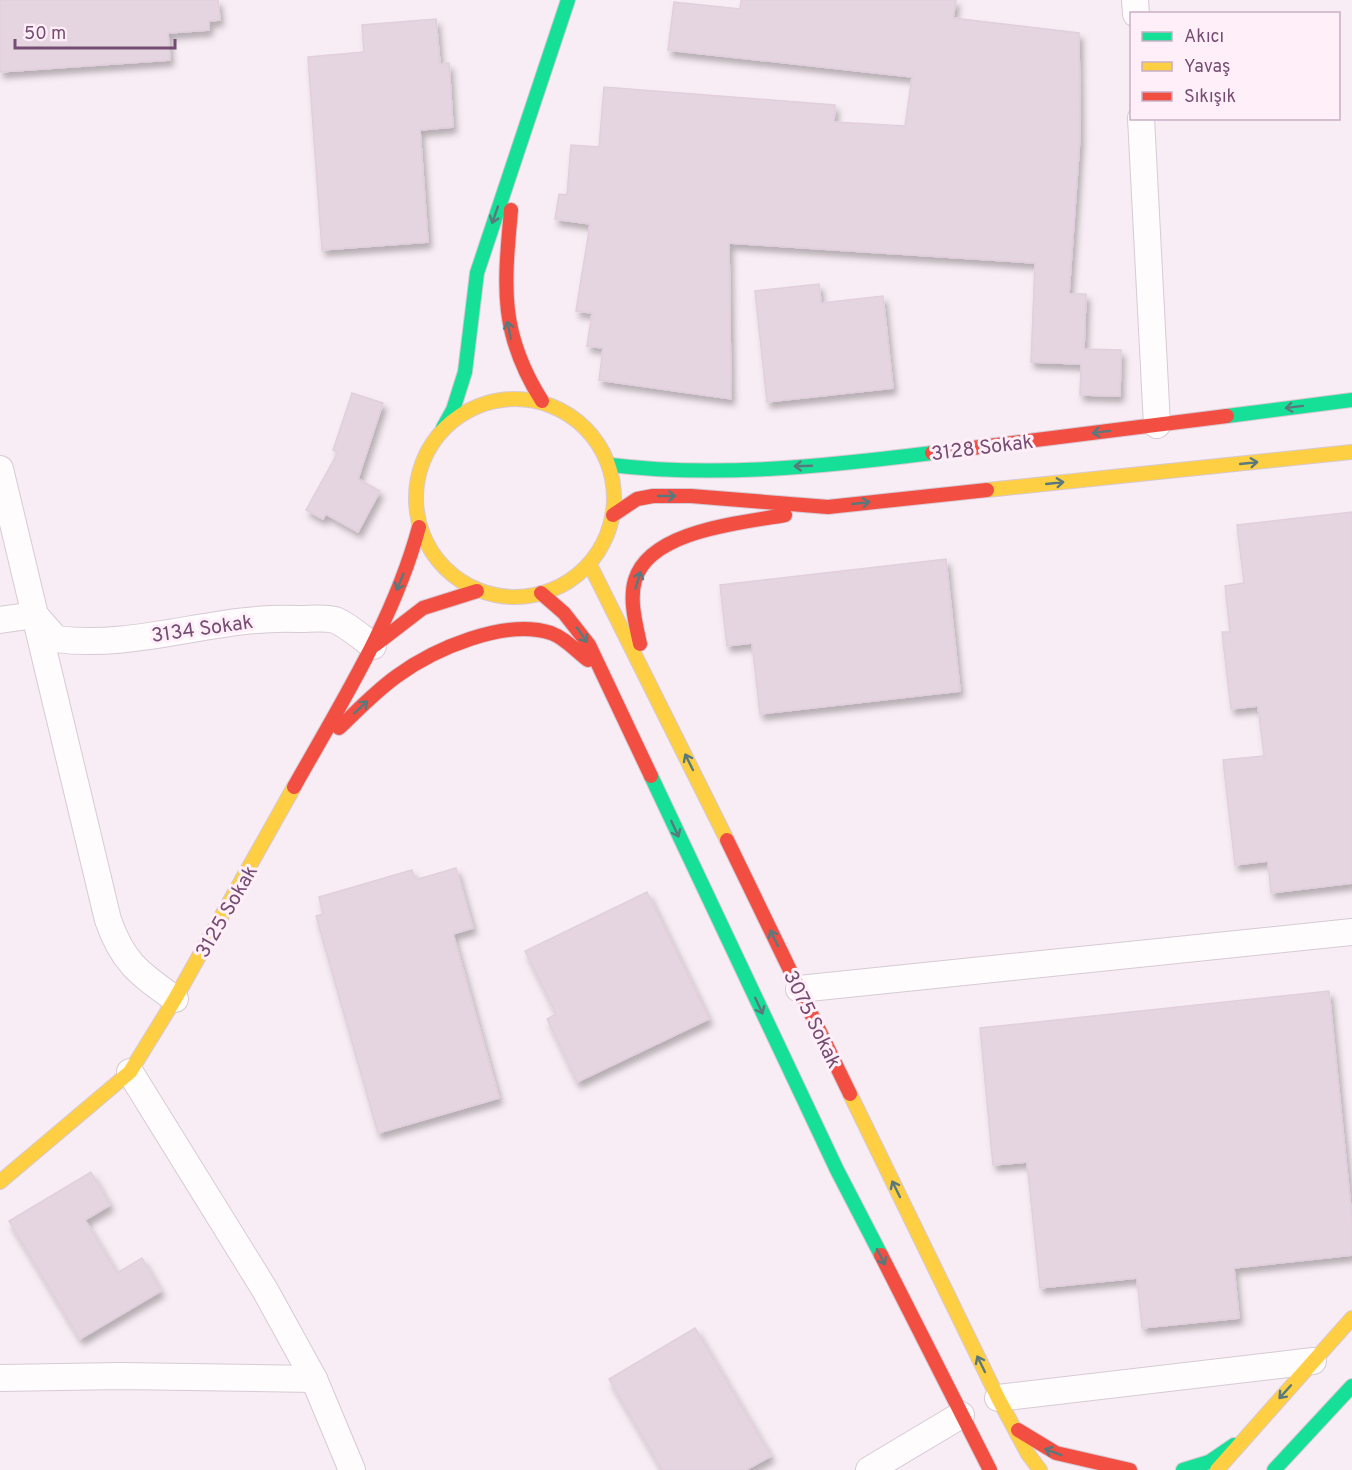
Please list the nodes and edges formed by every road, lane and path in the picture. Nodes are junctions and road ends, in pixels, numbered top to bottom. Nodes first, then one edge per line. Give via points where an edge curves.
1 (568, 0) edge
2 (1141, 120) edge
3 (515, 160) junction
4 (1352, 400) edge
5 (542, 401) junction
6 (1158, 431) junction
7 (440, 433) junction
8 (1352, 452) edge
9 (610, 465) junction
10 (0, 469) edge
11 (828, 507) junction
12 (613, 514) junction
13 (419, 527) junction
14 (590, 565) junction
15 (477, 591) junction
16 (541, 593) junction
17 (35, 615) junction
18 (0, 620) edge
19 (373, 646) junction
20 (600, 670) junction
21 (648, 678) junction
22 (318, 747) junction
23 (1352, 932) edge
24 (799, 989) junction
25 (175, 999) junction
26 (130, 1072) junction
27 (0, 1182) edge
28 (1352, 1318) edge
29 (1313, 1361) junction
30 (0, 1378) edge
31 (314, 1380) junction
32 (1352, 1386) edge
33 (998, 1398) junction
34 (961, 1415) junction
35 (1011, 1423) junction
36 (1249, 1432) junction
37 (352, 1470) edge
38 (869, 1470) edge
39 (990, 1470) edge
40 (1040, 1470) edge
41 (1130, 1470) edge
42 (1183, 1470) edge
43 (1217, 1470) edge
44 (1275, 1470) edge

1 - 3 street
2 - 6 street
5 -> 3 street via 516,358 505,309
3 -> 7 street via 477,273 468,361 460,396
4 -> 6 street, 3128 Sokak
5 - 7 street via 493,401 464,413
5 - 9 street via 581,424 602,448
6 -> 9 street, 3128 Sokak via 834,465 659,471
7 - 13 street via 423,460 415,493
11 -> 8 street via 1162,466
9 - 12 street
10 - 17 street
12 -> 11 street via 637,499 652,496
21 -> 11 street via 634,608 636,578 649,558 666,543 692,533
12 - 14 street via 604,542
13 - 15 street via 434,558 458,581
13 -> 19 street, 3125 Sokak
14 - 16 street via 557,589
14 - 21 street, 3075 Sokak
15 - 16 street via 524,598
15 - 19 street, 3125 Sokak via 423,608
16 -> 20 street via 576,627
17 - 18 street
17 - 19 street, 3134 Sokak via 56,639 76,641 116,640 239,621 288,618 335,621
17 - 25 street via 116,943 136,971
19 - 22 street, 3125 Sokak
22 -> 20 street, 3125 Sokak via 399,674 447,650 497,633 513,629 548,632
20 -> 34 street via 837,1170
24 -> 21 street, 3075 Sokak
22 - 25 street, 3125 Sokak
23 - 24 street
33 -> 24 street, 3075 Sokak
25 - 26 street, 3125 Sokak
26 - 27 street, 3125 Sokak
26 - 31 street via 266,1290
28 - 29 street
29 - 33 street
29 -> 36 street
30 - 31 street
31 - 37 street
32 - 44 street
33 - 35 street, 3075 Sokak
34 - 38 street
34 - 39 street
35 - 40 street, 3075 Sokak
41 -> 35 street via 1053,1452 1034,1443
36 - 42 street via 1209,1462
36 - 43 street

